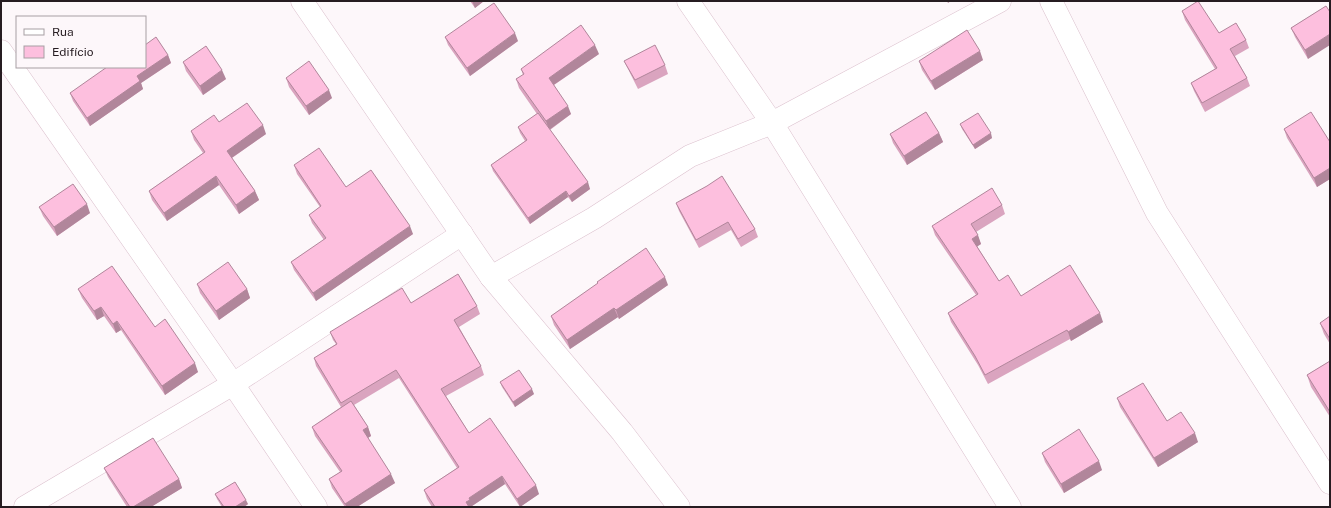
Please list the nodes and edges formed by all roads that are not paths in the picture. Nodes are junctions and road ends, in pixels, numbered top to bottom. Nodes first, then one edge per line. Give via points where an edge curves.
1 (302, 1) edge
2 (688, 1) edge
3 (1000, 1) edge
4 (1051, 1) edge
5 (1, 51) edge
6 (772, 123) junction
7 (462, 234) junction
8 (491, 277) junction
9 (233, 384) junction
10 (1330, 483) edge
11 (25, 507) edge
12 (316, 507) edge
13 (679, 507) edge
14 (1010, 507) edge

1 - 7 street
2 - 6 street
3 - 6 street
4 - 10 street via 1157,213
5 - 9 street
6 - 8 street via 690,156 594,218
6 - 14 street
7 - 8 street
7 - 9 street
8 - 13 street via 622,432
9 - 11 street
9 - 12 street

